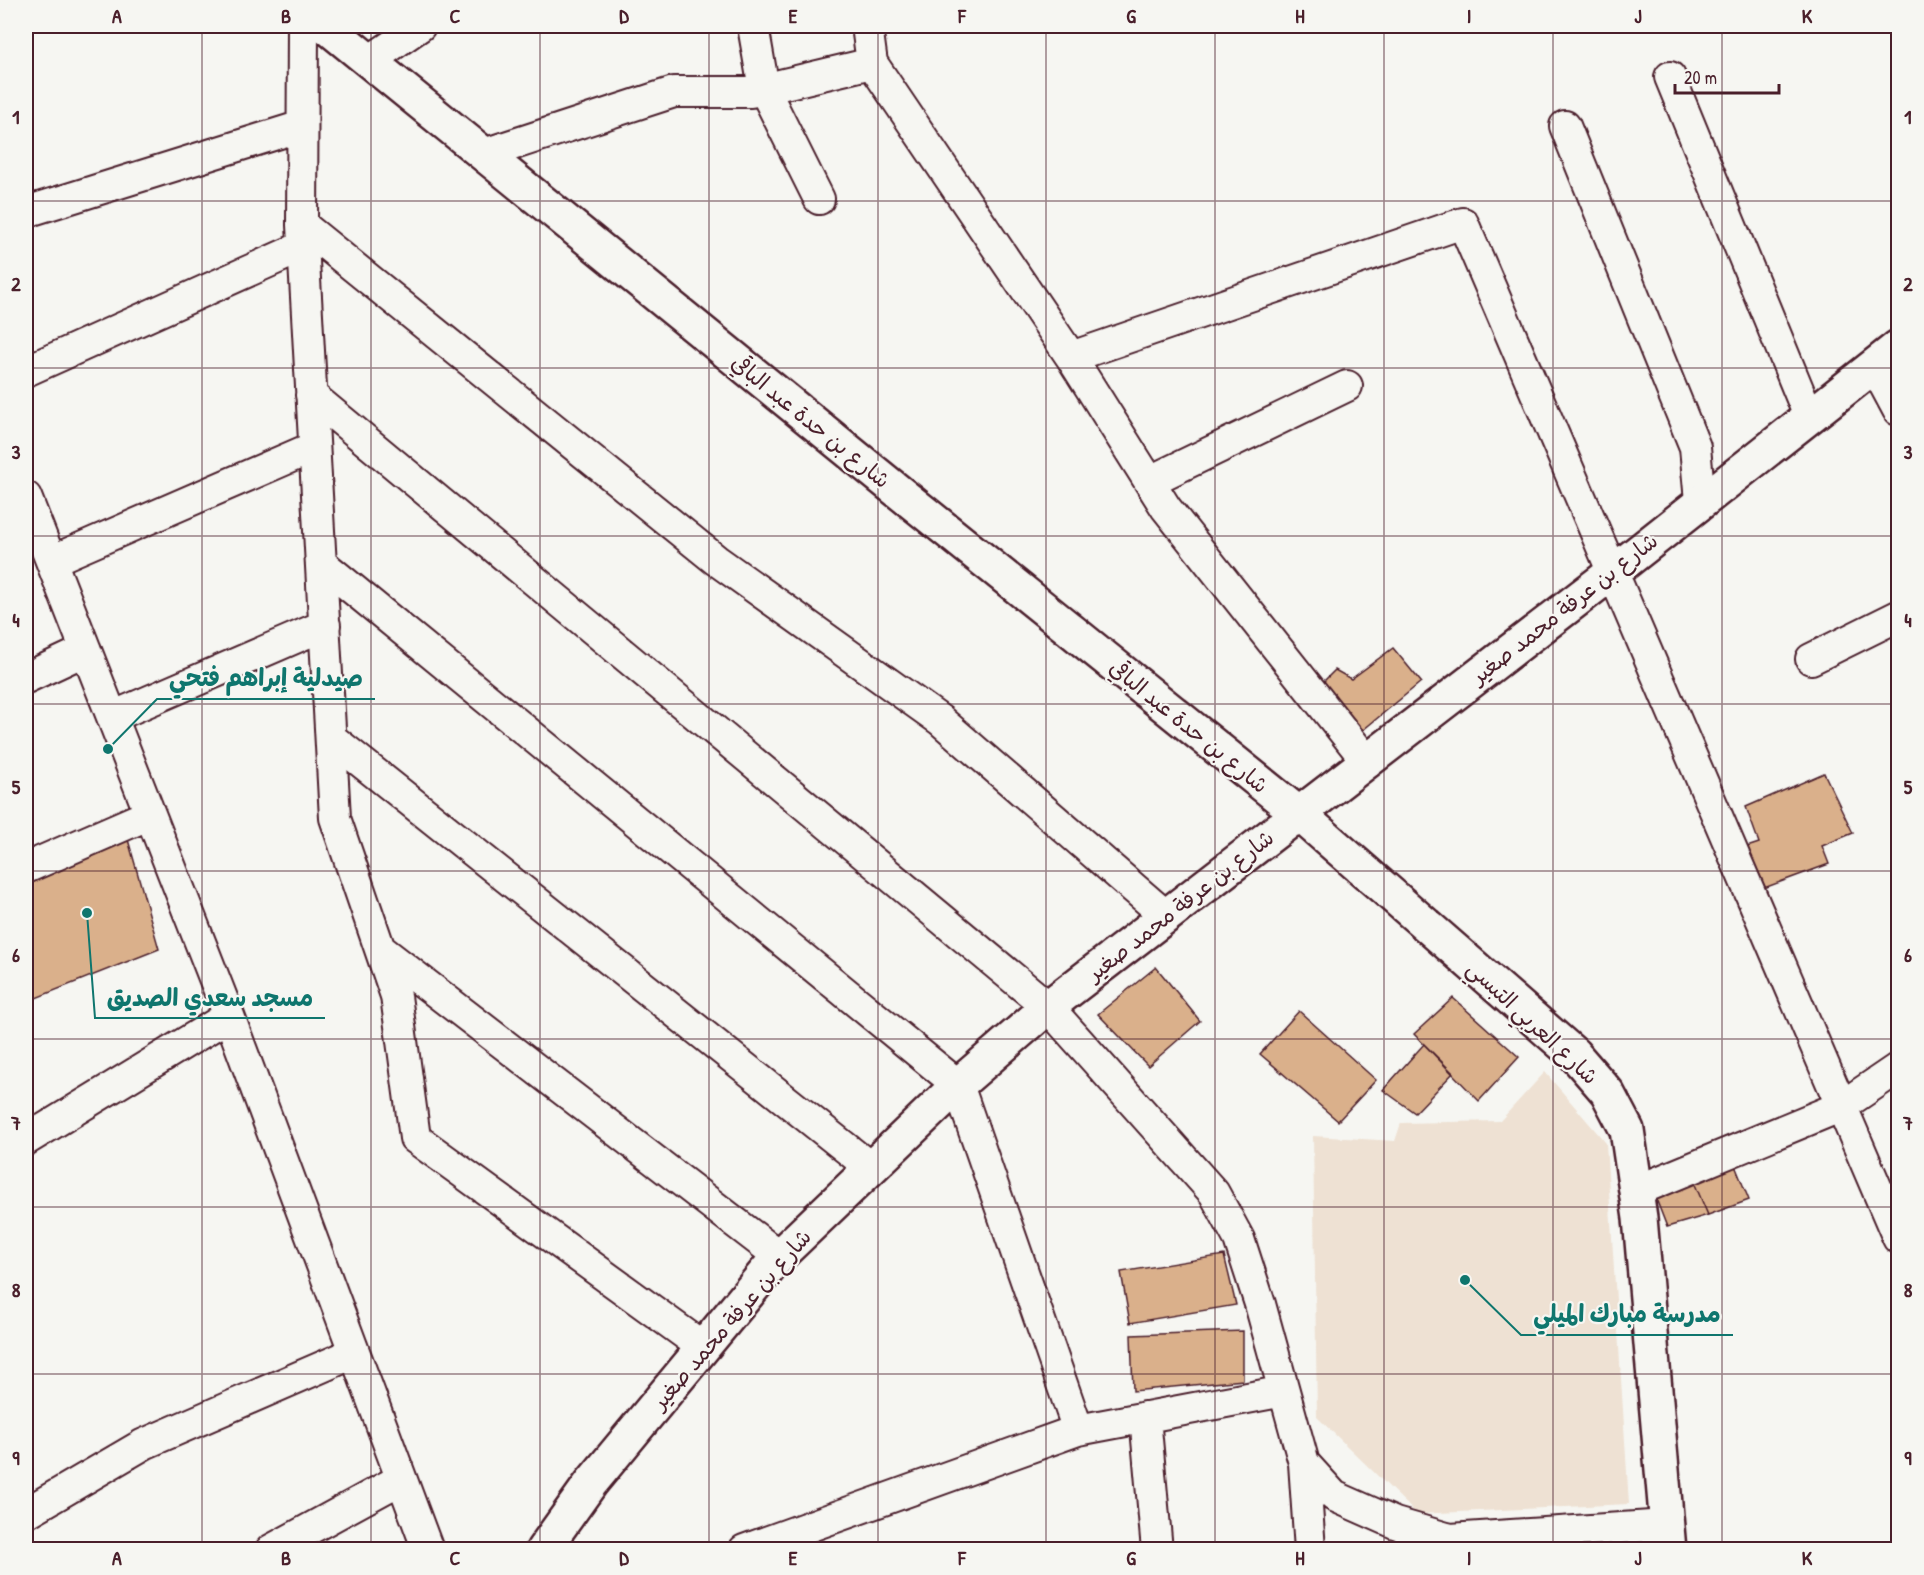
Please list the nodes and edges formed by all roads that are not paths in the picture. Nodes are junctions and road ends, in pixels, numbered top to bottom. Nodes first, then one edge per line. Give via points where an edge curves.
1 (303, 26) edge
2 (326, 26) edge
3 (420, 26) edge
4 (753, 26) edge
5 (867, 26) edge
6 (369, 61) junction
7 (872, 63) junction
8 (1670, 77) dead end
9 (764, 89) junction
10 (302, 126) junction
11 (1565, 126) dead end
12 (484, 154) junction
13 (819, 199) dead end
14 (26, 212) edge
15 (302, 236) junction
16 (1886, 356) edge
17 (1071, 357) junction
18 (26, 371) edge
19 (1347, 386) dead end
20 (311, 395) junction
21 (1899, 410) edge
22 (1809, 416) junction
23 (314, 447) junction
24 (1150, 481) junction
25 (26, 497) edge
26 (1700, 501) junction
27 (51, 561) junction
28 (321, 562) junction
29 (1613, 572) junction
30 (1899, 616) edge
31 (325, 625) junction
32 (86, 650) junction
33 (1811, 659) dead end
34 (26, 678) edge
35 (112, 717) junction
36 (331, 738) junction
37 (1366, 760) junction
38 (1298, 813) junction
39 (150, 814) junction
40 (26, 868) edge
41 (1166, 915) junction
42 (380, 949) junction
43 (1048, 1007) junction
44 (229, 1016) junction
45 (1899, 1068) edge
46 (958, 1085) junction
47 (1842, 1106) junction
48 (26, 1140) edge
49 (871, 1168) junction
50 (1636, 1191) junction
51 (1899, 1238) edge
52 (779, 1256) junction
53 (704, 1347) junction
54 (354, 1353) junction
55 (1284, 1392) junction
56 (1145, 1417) junction
57 (1078, 1430) junction
58 (1304, 1463) junction
59 (401, 1479) junction
60 (26, 1513) edge
61 (1668, 1537) edge
62 (271, 1550) edge
63 (428, 1550) edge
64 (543, 1550) edge
65 (744, 1550) edge
66 (1157, 1550) edge
67 (1310, 1550) edge

1 - 10 street
2 - 6 street, شارع بن حدة عبد الباقي
3 - 6 street
4 - 9 street
5 - 7 street
6 - 12 street, شارع بن حدة عبد الباقي
7 - 9 street
7 - 17 street
8 - 22 street
9 - 12 street via 674,92
9 - 13 street
10 - 14 street
10 - 15 street
11 - 26 street via 1695,447
12 - 38 street, شارع بن حدة عبد الباقي
15 - 18 street
15 - 20 street
15 - 41 street via 716,560 940,720
16 - 21 street
16 - 22 street, شارع بن عرفة محمد صغير
17 - 24 street
17 - 29 street via 1463,223
19 - 24 street
20 - 23 street
20 - 43 street
22 - 26 street, شارع بن عرفة محمد صغير
23 - 27 street
23 - 28 street
24 - 37 street via 1166,508
25 - 27 street
26 - 29 street, شارع بن عرفة محمد صغير
27 - 32 street
28 - 31 street
28 - 46 street
29 - 37 street, شارع بن عرفة محمد صغير
29 - 47 street
30 - 33 street
31 - 35 street
31 - 36 street
32 - 34 street
32 - 35 street
35 - 39 street
36 - 42 street via 334,818
36 - 49 street
37 - 38 street, شارع بن عرفة محمد صغير
38 - 41 street, شارع بن عرفة محمد صغير
38 - 50 street, شارع العربي التبسي via 1580,1062 1607,1092 1627,1130
39 - 40 street
39 - 44 street
41 - 43 street, شارع بن عرفة محمد صغير
42 - 52 street
42 - 53 street via 396,996 415,1138
43 - 46 street, شارع بن عرفة محمد صغير
43 - 55 street via 1214,1193 1239,1239
44 - 48 street
44 - 54 street
45 - 47 street
46 - 49 street, شارع بن عرفة محمد صغير
46 - 57 street
47 - 50 street
47 - 51 street
49 - 52 street, شارع بن عرفة محمد صغير
50 - 61 street, شارع العربي التبسي
52 - 53 street, شارع بن عرفة محمد صغير
53 - 64 street, شارع بن عرفة محمد صغير via 591,1483
54 - 59 street
54 - 60 street via 144,1444
55 - 56 street
55 - 58 street
56 - 57 street
56 - 66 street
57 - 65 street
58 - 61 street via 1334,1496 1395,1523 1450,1539
58 - 67 street
59 - 62 street
59 - 63 street

